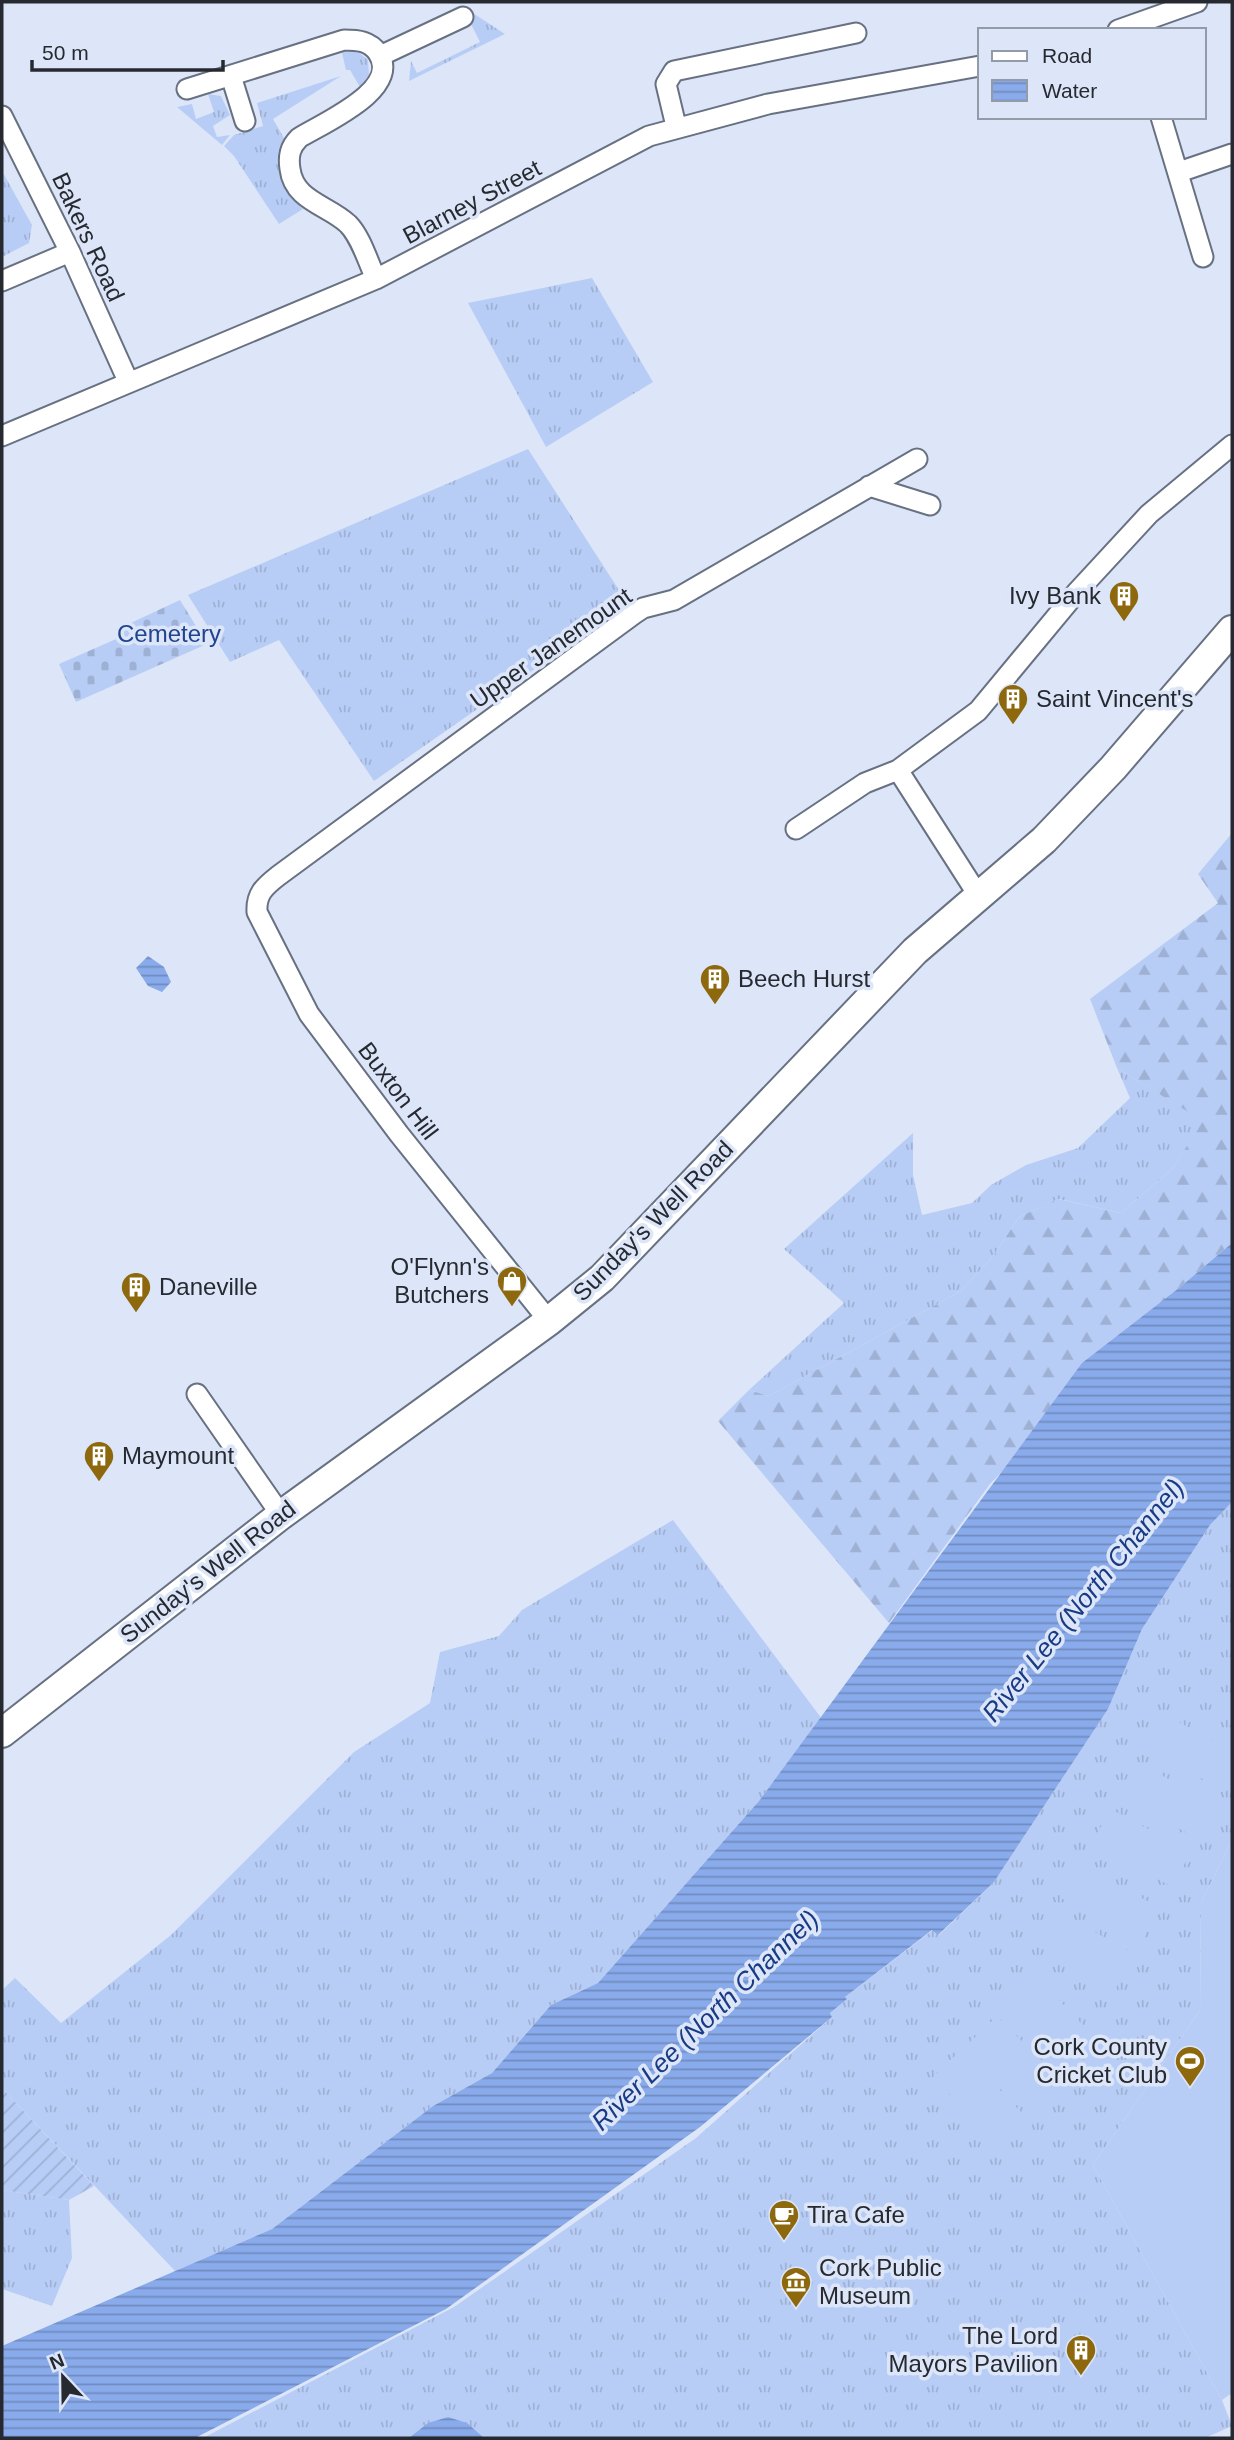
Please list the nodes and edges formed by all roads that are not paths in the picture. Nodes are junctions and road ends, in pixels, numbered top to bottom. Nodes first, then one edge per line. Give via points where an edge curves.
1 (1197, 2) edge
2 (463, 17) dead end
3 (1128, 28) edge
4 (856, 33) dead end
5 (380, 56) junction
6 (978, 66) edge
7 (231, 76) junction
8 (187, 89) dead end
9 (2, 116) edge
10 (1162, 119) edge
11 (245, 121) dead end
12 (677, 126) junction
13 (1232, 154) edge
14 (1179, 172) junction
15 (70, 252) junction
16 (1203, 257) dead end
17 (376, 279) junction
18 (2, 281) edge
19 (128, 381) junction
20 (2, 436) edge
21 (1232, 444) edge
22 (917, 458) dead end
23 (869, 486) junction
24 (930, 505) dead end
25 (1232, 630) edge
26 (898, 770) junction
27 (796, 829) dead end
28 (278, 876) joint
29 (978, 895) junction
30 (549, 1321) junction
31 (197, 1394) dead end
32 (281, 1515) junction
33 (2, 1734) edge

1 - 3 street
2 - 5 street
4 - 12 street via 674,71 666,84
5 - 7 street via 364,41 345,40
5 - 17 street via 383,69 375,91 299,138 289,158 297,187 348,224
6 - 12 street, Blarney Street via 768,104
7 - 8 street
7 - 11 street
9 - 15 street, Bakers Road
10 - 14 street
12 - 17 street, Blarney Street via 649,136
13 - 14 street
14 - 16 street
15 - 18 street
15 - 19 street, Bakers Road
17 - 19 street, Blarney Street
19 - 20 street, Blarney Street
21 - 26 street via 1149,514 1052,620 978,711
22 - 23 street, Upper Janemount
23 - 24 street
23 - 28 street, Upper Janemount via 674,600 643,608
25 - 29 main road, Sunday's Well Road via 1044,840
26 - 27 street via 865,783
26 - 29 street
28 - 30 street, Buxton Hill via 263,889 257,912 309,1014
29 - 30 main road, Sunday's Well Road via 915,951 602,1278
30 - 32 main road, Sunday's Well Road
31 - 32 street
32 - 33 main road, Sunday's Well Road

